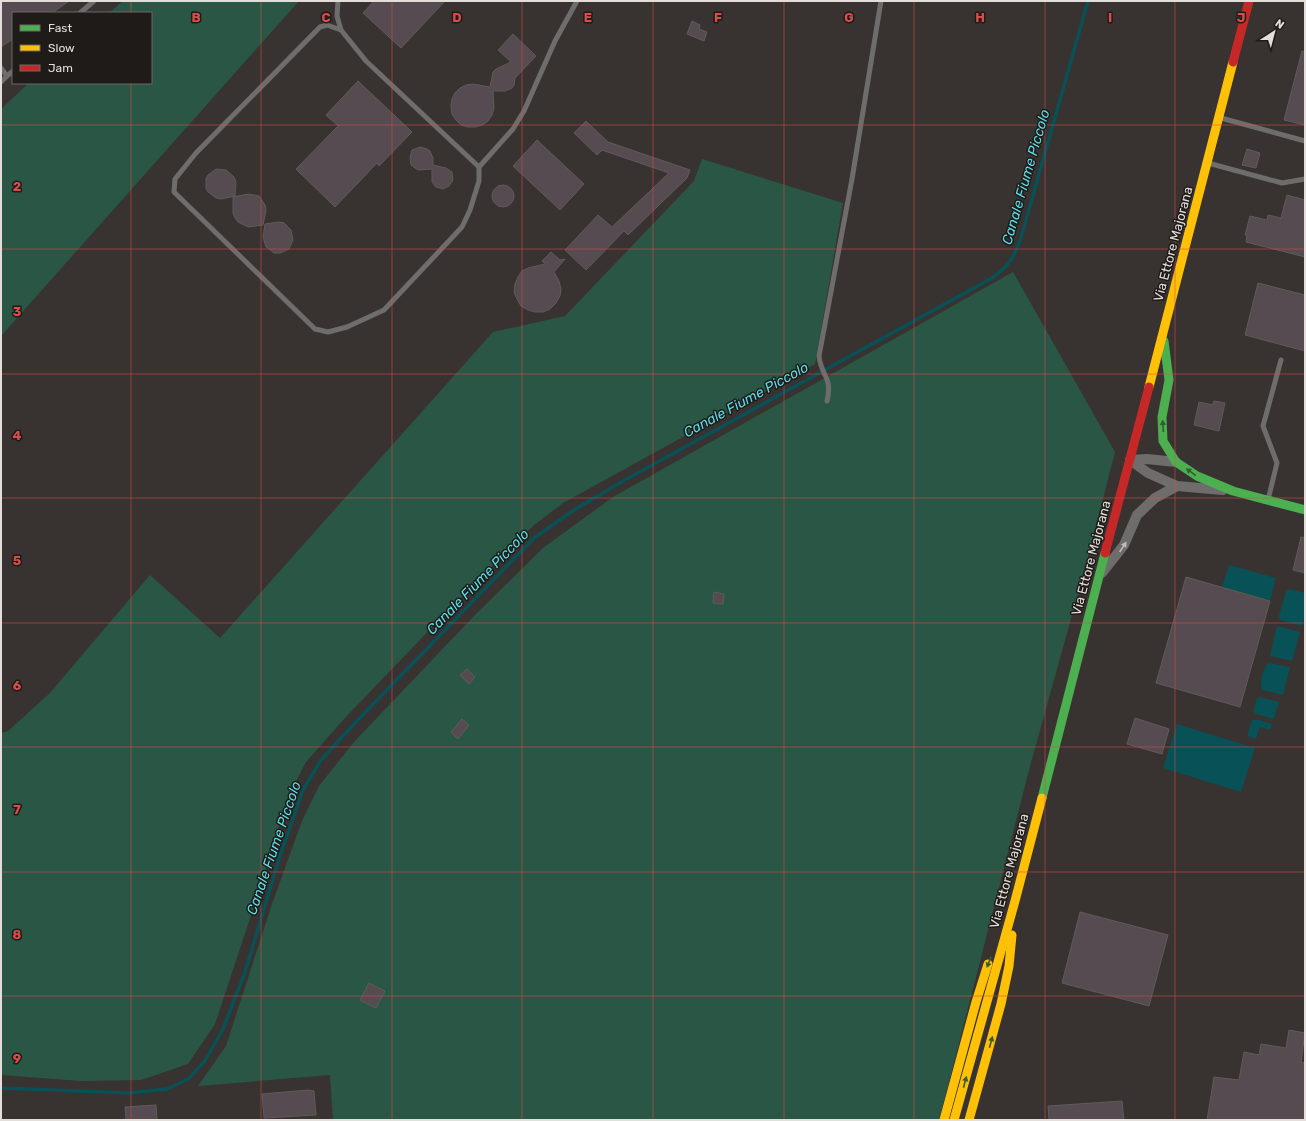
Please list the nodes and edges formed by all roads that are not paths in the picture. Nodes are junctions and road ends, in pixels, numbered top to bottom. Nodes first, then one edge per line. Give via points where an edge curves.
1 (94, 1) edge
2 (338, 1) edge
3 (577, 1) edge
4 (881, 1) edge
5 (1249, 1) edge
6 (81, 12) edge
7 (341, 30) junction
8 (1, 68) edge
9 (12, 72) edge
10 (7, 76) junction
11 (1, 82) edge
12 (1220, 118) junction
13 (1305, 141) edge
14 (1208, 163) junction
15 (479, 167) junction
16 (1305, 179) edge
17 (1163, 335) junction
18 (1281, 360) dead end
19 (827, 401) dead end
20 (1130, 460) junction
21 (1176, 462) junction
22 (1176, 486) junction
23 (1233, 491) junction
24 (1267, 500) junction
25 (1305, 510) edge
26 (1099, 577) junction
27 (1015, 901) junction
28 (944, 1120) edge
29 (954, 1120) edge
30 (969, 1120) edge

1 - 6 lane
2 - 7 lane via 337,16
3 - 15 lane via 524,111 513,129
4 - 19 lane via 852,179 819,356 830,390
5 - 12 main road, Via Ettore Majorana
7 - 15 lane via 366,61
7 - 15 lane via 327,25 320,27 196,154 175,180 174,192 315,329 328,332 347,327 384,310 462,227 479,181
8 - 10 lane
9 - 10 lane
10 - 11 lane
12 - 13 lane
12 - 14 main road, Via Ettore Majorana
14 - 16 lane via 1282,183
14 - 17 main road, Via Ettore Majorana
17 - 20 main road, Via Ettore Majorana
21 -> 17 main road via 1164,441 1162,417 1169,380
18 - 24 lane via 1263,426 1277,463
20 - 21 street
20 - 22 street via 1148,473
20 - 26 main road, Via Ettore Majorana
23 -> 21 main road via 1197,476
22 - 23 street
26 -> 22 street via 1124,545 1138,515 1155,498
23 - 24 main road
24 - 25 main road
26 - 27 main road, Via Ettore Majorana
27 -> 28 main road via 986,970
29 -> 27 main road, Via Ettore Majorana
30 -> 27 main road via 1009,966

